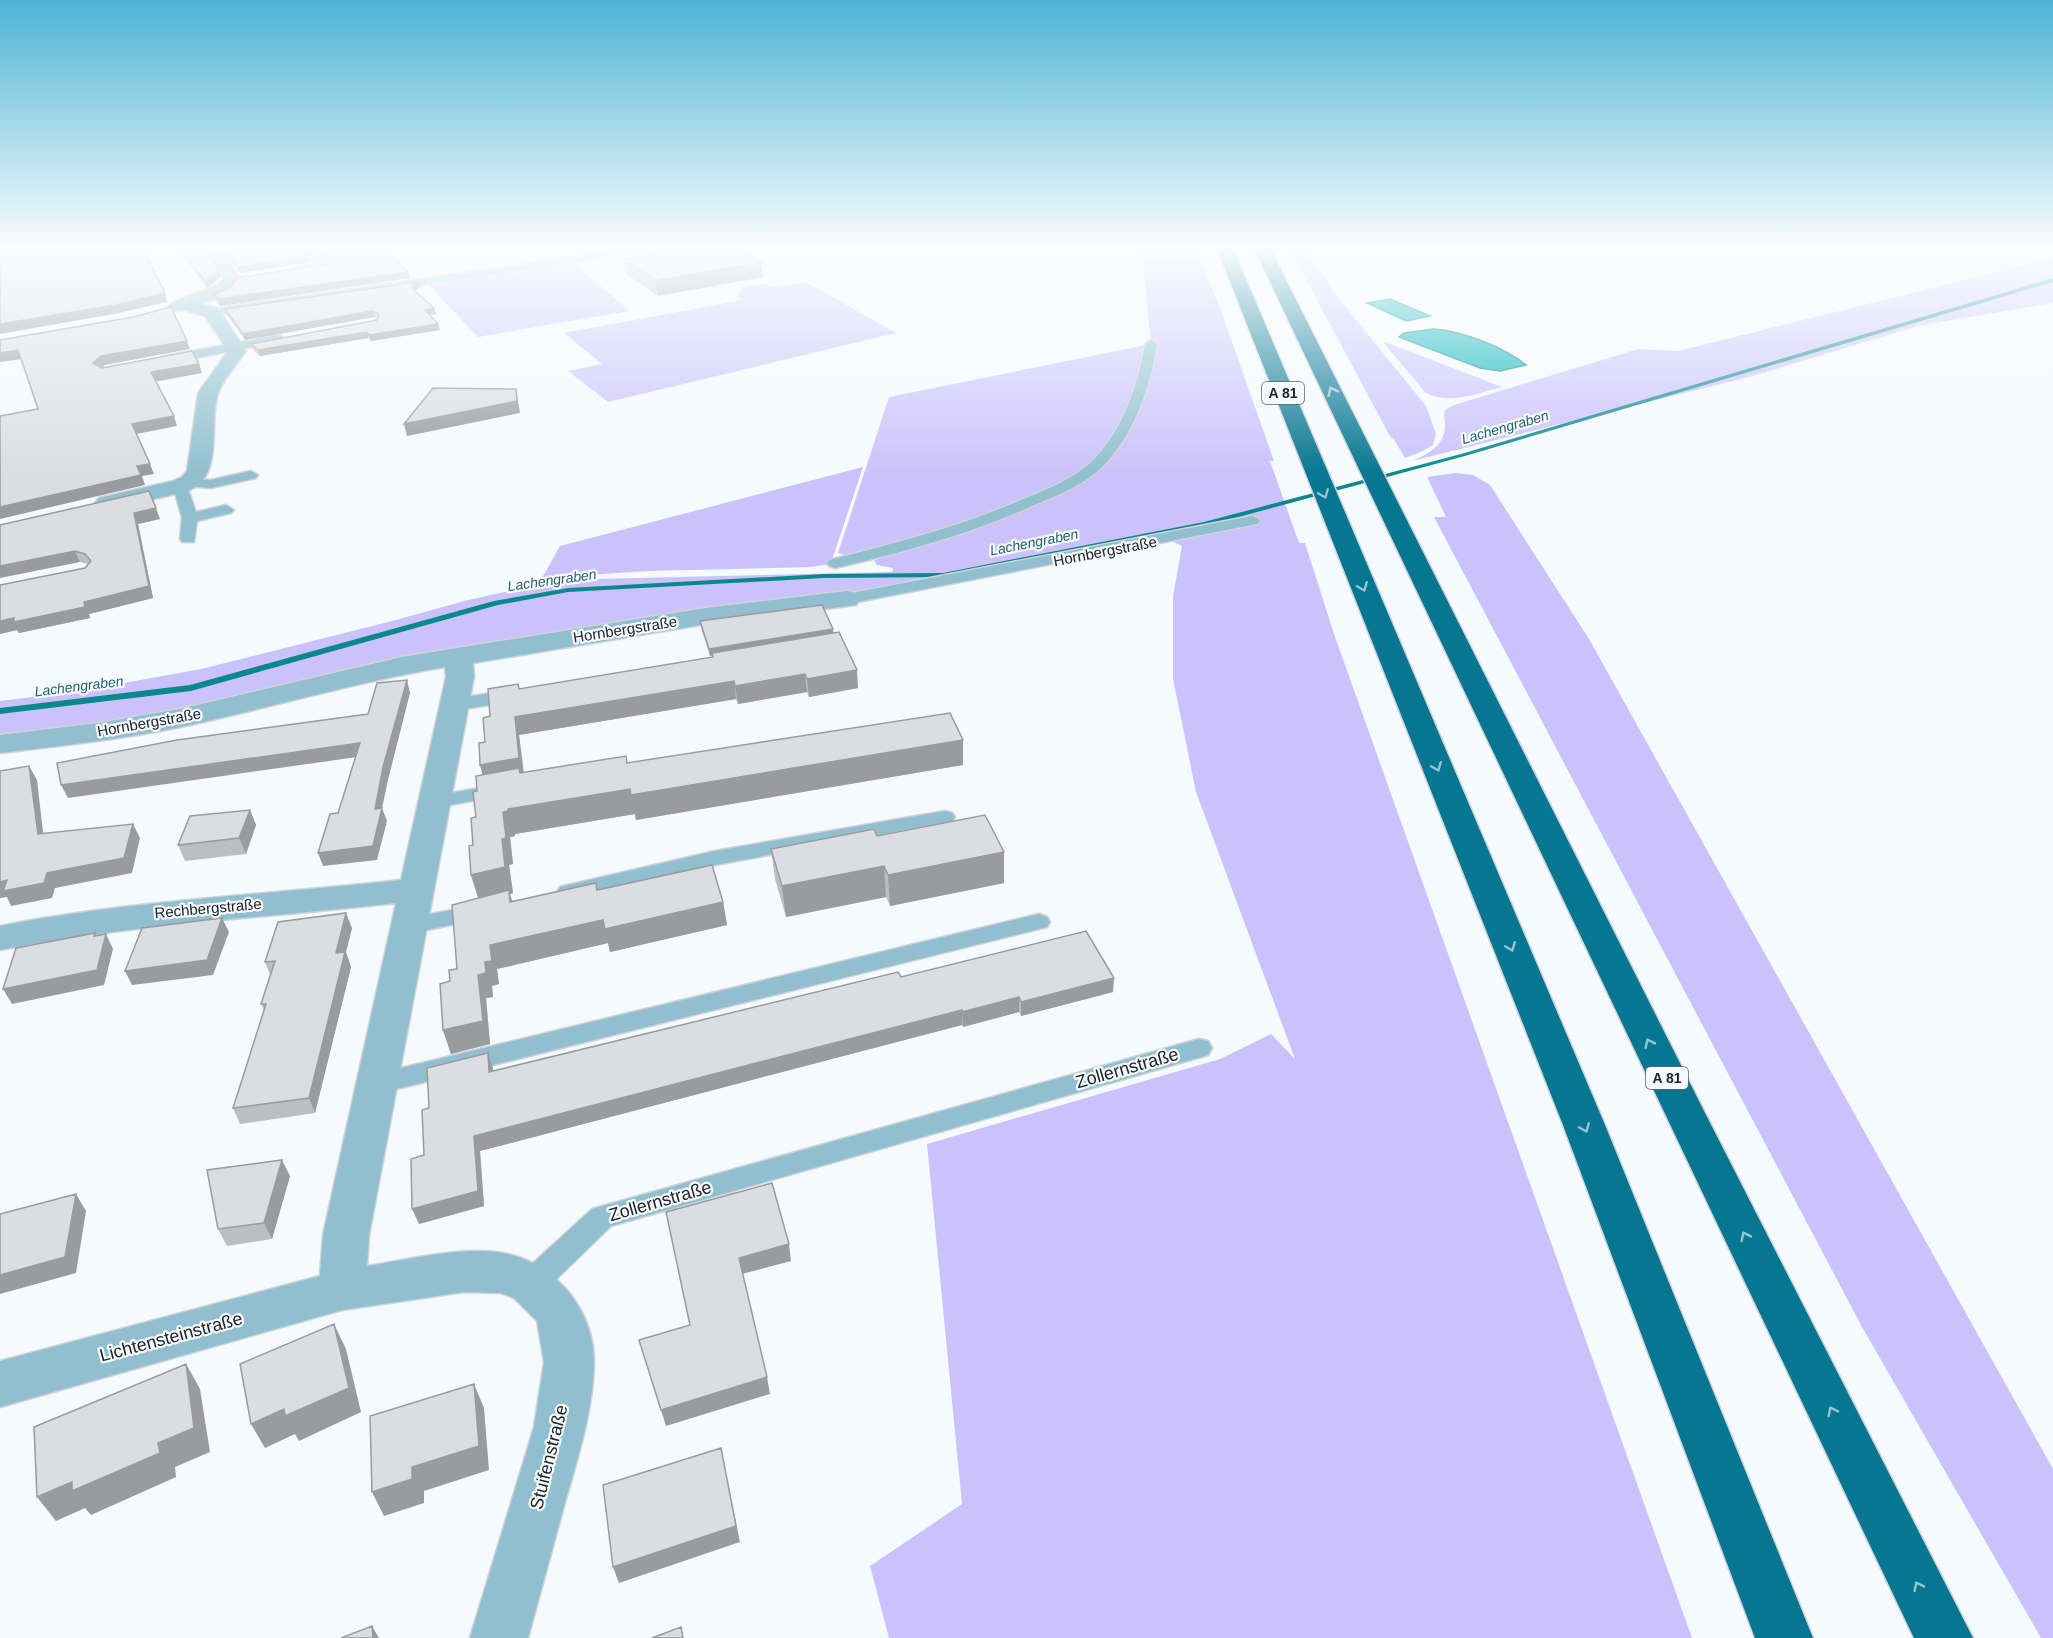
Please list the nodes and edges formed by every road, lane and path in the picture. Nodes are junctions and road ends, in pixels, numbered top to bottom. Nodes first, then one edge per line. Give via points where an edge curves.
1 (219, 322) edge
2 (1255, 322) edge
3 (1298, 322) edge
4 (293, 336) edge
5 (1152, 344) dead end
6 (234, 347) junction
7 (152, 362) edge
8 (251, 475) dead end
9 (185, 484) junction
10 (87, 508) edge
11 (226, 510) dead end
12 (190, 518) junction
13 (1252, 521) dead end
14 (188, 538) dead end
15 (835, 563) dead end
16 (847, 599) joint
17 (458, 657) junction
18 (529, 693) edge
19 (454, 705) junction
20 (0, 744) edge
21 (522, 787) edge
22 (434, 802) junction
23 (945, 817) dead end
24 (417, 889) junction
25 (543, 897) edge
26 (498, 908) edge
27 (1039, 922) dead end
28 (409, 926) junction
29 (0, 938) edge
30 (1199, 1048) dead end
31 (378, 1082) junction
32 (531, 1284) junction
33 (342, 1290) junction
34 (0, 1384) edge
35 (499, 1638) edge
36 (1784, 1638) edge
37 (1944, 1638) edge

1 - 6 street
2 -> 36 highway, A 81 via 1584,1125
37 -> 3 highway, A 81
4 - 6 lane
5 - 15 lane via 1145,376 1118,438 1101,461 1083,476 954,532
6 - 7 lane
6 - 9 street via 237,351 208,393 198,472
8 - 9 lane via 211,484
9 - 10 street
9 - 12 lane
11 - 12 lane
12 - 14 lane
13 - 16 lane, Hornbergstraße
16 - 17 street, Hornbergstraße via 706,616
17 - 19 street via 460,677
17 - 20 street, Hornbergstraße via 395,667 180,718
18 - 19 lane
19 - 22 street
21 - 22 lane
22 - 24 street
23 - 25 lane via 716,858
24 - 28 street
24 - 29 street, Rechbergstraße via 153,912
26 - 28 lane
27 - 31 lane
28 - 31 street
30 - 32 lane, Zollernstraße via 602,1217
31 - 33 street via 346,1235
32 - 33 street via 503,1272 464,1272
32 - 35 street, Stuifenstraße via 555,1308 564,1329 569,1362 560,1427
33 - 34 street, Lichtensteinstraße

